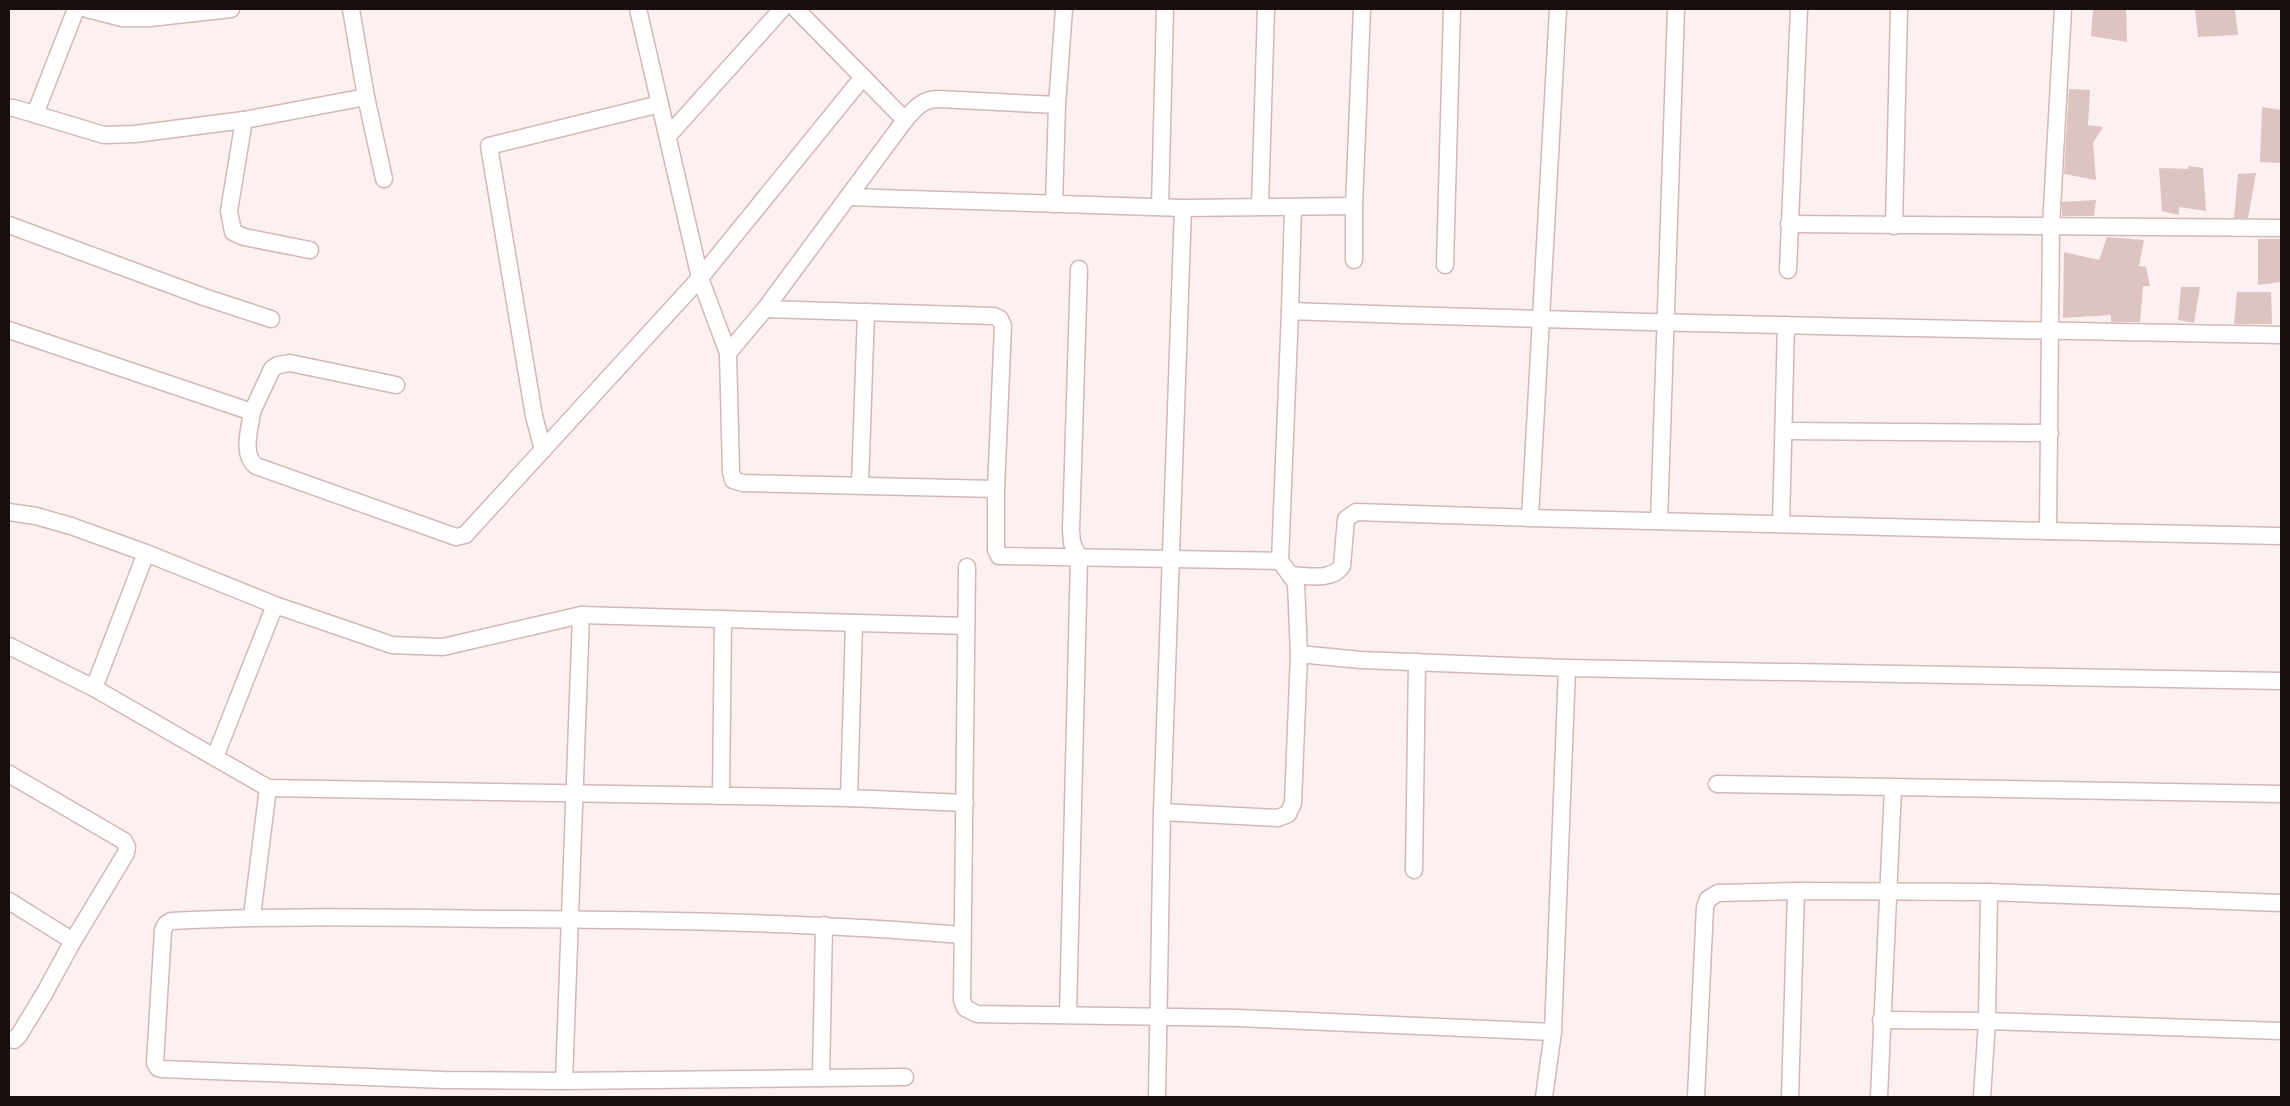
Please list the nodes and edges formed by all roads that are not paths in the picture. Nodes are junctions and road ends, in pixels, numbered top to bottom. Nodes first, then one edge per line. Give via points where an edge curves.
1 (76, 9) edge
2 (87, 9) edge
3 (231, 9) edge
4 (350, 9) edge
5 (638, 9) edge
6 (782, 9) edge
7 (796, 9) edge
8 (1064, 9) edge
9 (1165, 9) edge
10 (1266, 9) edge
11 (1362, 9) edge
12 (1452, 9) edge
13 (1558, 9) edge
14 (1676, 9) edge
15 (1800, 9) edge
16 (1899, 9) edge
17 (2063, 9) edge
18 (863, 77) junction
19 (366, 97) junction
20 (660, 104) junction
21 (1057, 105) junction
22 (9, 108) edge
23 (36, 114) junction
24 (244, 120) junction
25 (905, 120) junction
26 (668, 136) junction
27 (384, 179) dead end
28 (848, 197) junction
29 (1054, 204) junction
30 (1160, 206) junction
31 (1260, 206) junction
32 (1354, 206) junction
33 (1293, 207) junction
34 (1183, 208) junction
35 (1789, 224) junction
36 (9, 225) edge
37 (1894, 226) junction
38 (2051, 227) junction
39 (2281, 228) edge
40 (310, 250) dead end
41 (1354, 260) dead end
42 (1445, 265) dead end
43 (1079, 269) dead end
44 (1788, 270) dead end
45 (700, 278) junction
46 (765, 309) junction
47 (1290, 311) junction
48 (866, 312) junction
49 (271, 319) dead end
50 (1541, 320) junction
51 (1665, 321) junction
52 (1786, 325) junction
53 (9, 330) edge
54 (2050, 331) junction
55 (2281, 335) edge
56 (728, 352) junction
57 (396, 385) dead end
58 (252, 412) junction
59 (1784, 431) junction
60 (2050, 433) junction
61 (543, 450) junction
62 (860, 485) junction
63 (996, 489) junction
64 (9, 512) edge
65 (1530, 518) junction
66 (1659, 521) junction
67 (1781, 524) junction
68 (2048, 531) junction
69 (2281, 536) edge
70 (146, 553) junction
71 (1079, 558) junction
72 (1171, 558) junction
73 (1280, 560) junction
74 (967, 567) dead end
75 (1292, 575) junction
76 (276, 605) junction
77 (581, 615) junction
78 (723, 619) junction
79 (854, 623) junction
80 (966, 626) junction
81 (9, 646) edge
82 (1299, 654) junction
83 (1417, 662) junction
84 (1566, 668) junction
85 (2281, 681) edge
86 (94, 688) junction
87 (215, 757) junction
88 (9, 774) edge
89 (1717, 784) dead end
90 (268, 788) junction
91 (1892, 788) junction
92 (575, 794) junction
93 (2281, 794) edge
94 (721, 796) junction
95 (849, 798) junction
96 (965, 803) junction
97 (1162, 812) junction
98 (1414, 870) dead end
99 (1796, 891) junction
100 (1889, 891) junction
101 (1989, 892) junction
102 (9, 901) edge
103 (2281, 903) edge
104 (252, 916) junction
105 (571, 920) junction
106 (824, 925) junction
107 (962, 935) junction
108 (73, 941) junction
109 (1068, 1014) junction
110 (1159, 1016) junction
111 (1882, 1020) junction
112 (1988, 1022) junction
113 (2281, 1031) edge
114 (1553, 1032) junction
115 (9, 1038) edge
116 (905, 1077) dead end
117 (821, 1078) junction
118 (564, 1080) junction
119 (1157, 1097) edge
120 (1544, 1097) edge
121 (1696, 1097) edge
122 (1790, 1097) edge
123 (1879, 1097) edge
124 (1982, 1097) edge

1 - 23 street
2 - 3 street via 122,18
4 - 19 street
5 - 20 street
6 - 26 street
7 - 18 street
8 - 21 street
9 - 30 street
10 - 31 street
11 - 32 street
12 - 42 street
13 - 50 street
14 - 51 street
15 - 35 street
16 - 37 street
17 - 38 street
18 - 25 street
18 - 45 street
19 - 24 street
19 - 27 street
20 - 26 street
20 - 61 street via 489,146 534,416
21 - 25 street via 929,99 919,104
21 - 29 street
22 - 23 street
23 - 24 street via 104,135
24 - 40 street via 230,211 233,232
25 - 28 street
26 - 45 street
28 - 29 street
28 - 46 street
29 - 30 street
30 - 34 street
31 - 33 street
31 - 34 street
32 - 33 street
32 - 41 street
33 - 47 street
34 - 72 street
35 - 37 street
35 - 44 street
36 - 49 street
37 - 38 street
38 - 39 street
38 - 54 street
43 - 71 street via 1071,530 1072,543
45 - 56 street
45 - 61 street
46 - 48 street
46 - 56 street
47 - 50 street
47 - 73 street
48 - 62 street
48 - 63 street via 994,316 1000,319 1004,326
50 - 51 street
50 - 65 street
51 - 52 street
51 - 66 street
52 - 54 street
52 - 59 street
53 - 58 street
54 - 55 street
54 - 60 street
56 - 62 street via 733,480 743,483
57 - 58 street via 290,363 278,365 272,369
58 - 61 street via 247,454 256,466 456,537 472,529
59 - 60 street
59 - 67 street
60 - 68 street
62 - 63 street
63 - 71 street via 996,550 999,556
64 - 70 street via 71,526
65 - 66 street
65 - 75 street via 1356,512 1346,519 1342,566 1338,572 1326,576
66 - 67 street
67 - 68 street
68 - 69 street
70 - 76 street
70 - 86 street
71 - 72 street
71 - 109 street
72 - 73 street
72 - 97 street
73 - 75 street
74 - 80 street
75 - 82 street via 1296,583
76 - 77 street via 392,645 425,647 468,643
76 - 87 street
77 - 78 street
77 - 92 street
78 - 79 street
78 - 94 street
79 - 80 street
79 - 95 street
80 - 96 street
81 - 86 street
82 - 83 street
82 - 97 street via 1293,803 1288,814 1278,818
83 - 84 street
83 - 98 street
84 - 85 street
84 - 114 street
86 - 87 street
87 - 90 street
88 - 108 street via 124,842 127,847
89 - 91 street
90 - 92 street
90 - 104 street
91 - 93 street
91 - 100 street
92 - 94 street
92 - 105 street
94 - 95 street
95 - 96 street
96 - 107 street
97 - 110 street
99 - 100 street
99 - 121 street via 1718,893 1708,899 1705,907
99 - 122 street
100 - 101 street
100 - 111 street
101 - 103 street
101 - 112 street
102 - 108 street
104 - 105 street
104 - 118 street via 172,920 166,924 163,930 155,1063 158,1068 435,1079
105 - 106 street
105 - 118 street
106 - 107 street
106 - 117 street
107 - 109 street via 962,1000 965,1008 977,1014
108 - 115 street via 18,1035 14,1040
109 - 110 street
110 - 114 street
110 - 119 street
111 - 112 street
111 - 123 street
112 - 113 street
112 - 124 street
114 - 120 street
116 - 117 street
117 - 118 street

